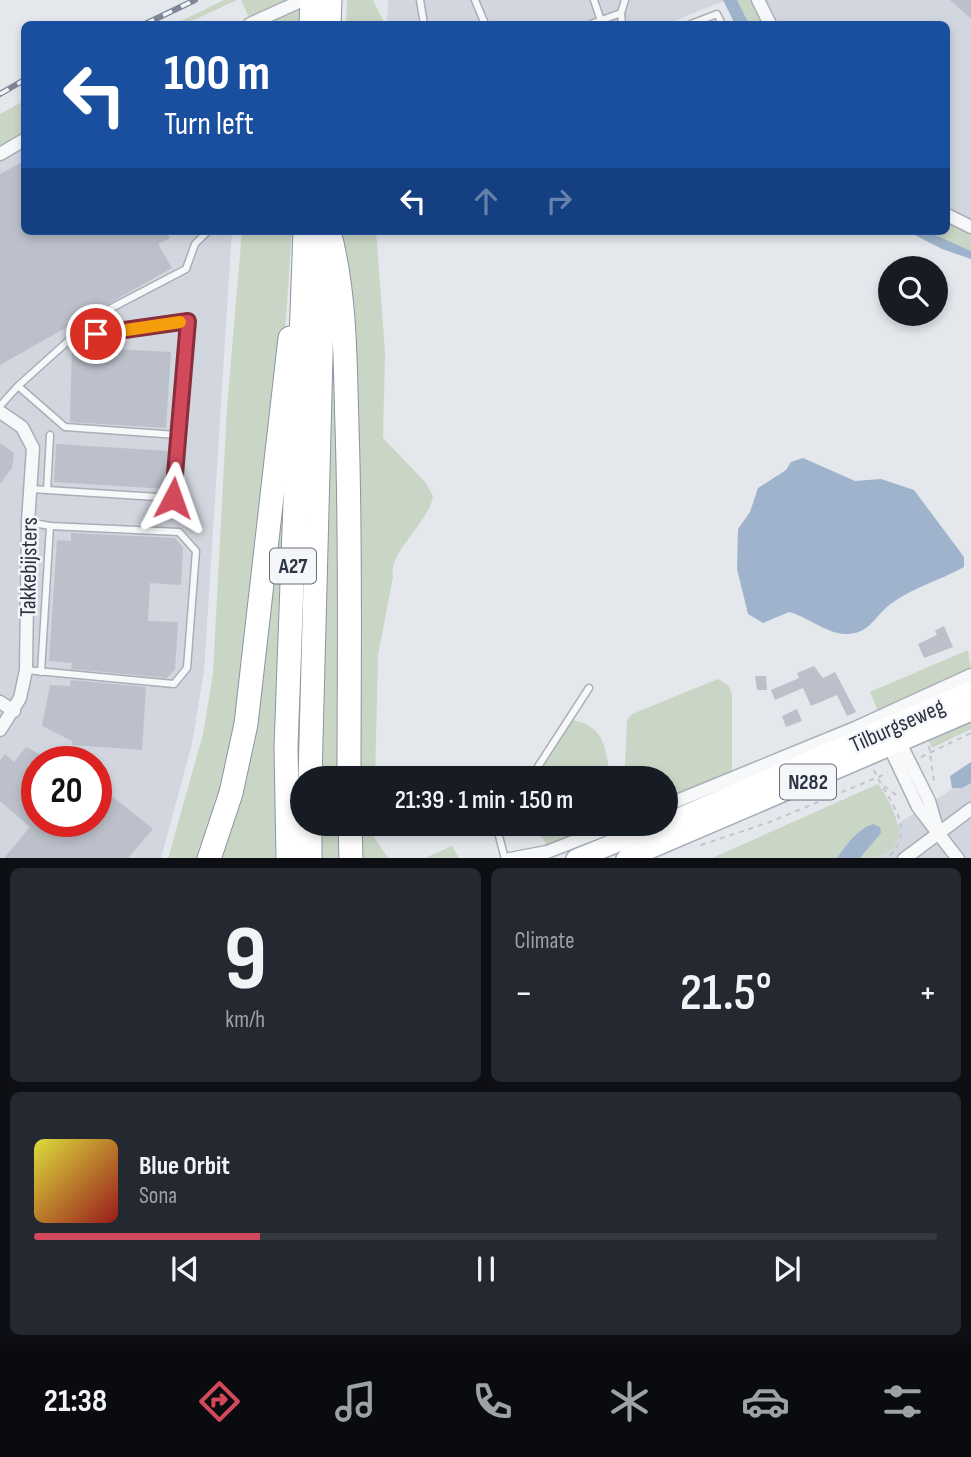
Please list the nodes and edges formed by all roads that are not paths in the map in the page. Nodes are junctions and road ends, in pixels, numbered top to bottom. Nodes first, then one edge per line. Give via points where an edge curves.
1 (420, 0) edge
2 (475, 0) edge
3 (593, 0) edge
4 (625, 0) edge
5 (758, 0) edge
6 (315, 11) edge
7 (621, 13) junction
8 (265, 21) edge
9 (424, 21) edge
10 (484, 21) edge
11 (601, 21) joint
12 (622, 21) edge
13 (699, 21) edge
14 (720, 21) edge
15 (768, 21) edge
16 (21, 142) edge
17 (0, 154) edge
18 (950, 216) edge
19 (971, 227) edge
20 (204, 235) edge
21 (305, 235) edge
22 (326, 235) edge
23 (327, 235) edge
24 (304, 273) junction
25 (98, 314) dead end
26 (18, 386) junction
27 (0, 406) edge
28 (0, 412) edge
29 (50, 435) dead end
30 (177, 435) junction
31 (31, 489) junction
32 (47, 490) junction
33 (29, 522) junction
34 (50, 526) junction
35 (26, 670) junction
36 (41, 673) junction
37 (971, 676) edge
38 (589, 688) dead end
39 (971, 691) edge
40 (0, 702) edge
41 (971, 711) edge
42 (14, 712) junction
43 (0, 730) edge
44 (894, 739) junction
45 (310, 766) edge
46 (349, 766) edge
47 (538, 766) edge
48 (678, 800) edge
49 (971, 809) edge
50 (678, 818) edge
51 (938, 832) junction
52 (310, 836) edge
53 (350, 836) edge
54 (499, 836) edge
55 (588, 836) edge
56 (633, 836) edge
57 (209, 858) edge
58 (288, 858) edge
59 (310, 858) edge
60 (351, 858) edge
61 (508, 858) edge
62 (514, 858) edge
63 (578, 858) edge
64 (628, 858) edge
65 (905, 858) edge
66 (957, 858) edge

1 - 9 lane
2 - 10 lane
3 - 11 lane
4 - 7 lane
5 - 15 street
6 - 8 street
7 - 11 lane
7 - 12 lane
13 - 14 lane via 717,14
16 - 17 street
18 - 19 street
20 - 25 lane via 195,244 186,270
21 - 24 highway, A27
22 - 45 highway, A27
23 - 46 highway, A27 via 341,275 347,411
24 - 57 highway, A27 via 285,363 246,724 231,793
24 - 58 highway, A27 via 286,747
26 - 27 lane
26 - 30 lane via 65,427
26 - 30 lane via 67,342 188,321
28 - 31 street, Takkebijsters via 32,440
29 - 32 lane
30 - 32 lane via 173,498
31 - 32 lane
31 - 33 street, Takkebijsters
33 - 34 lane
33 - 35 street, Takkebijsters
34 - 36 lane
34 - 36 lane via 179,532 196,551 187,668 174,684
35 - 36 lane
35 - 42 street, Takkebijsters
37 - 48 street, Tilburgseweg
38 - 47 lane
39 - 44 main road, Tilburgseweg / N282
40 - 42 street
41 - 44 main road, Tilburgseweg / N282 via 922,733
42 - 43 street, Takkebijsters
44 - 50 main road, Tilburgseweg / N282
44 - 51 street via 912,762
44 - 51 street via 898,768 918,807
44 - 64 main road, Tilburgseweg / N282
49 - 51 street
51 - 65 street
51 - 66 street
52 - 59 highway
53 - 60 highway
54 - 61 lane
55 - 62 street via 547,852
56 - 63 main road, Tilburgseweg / N282

